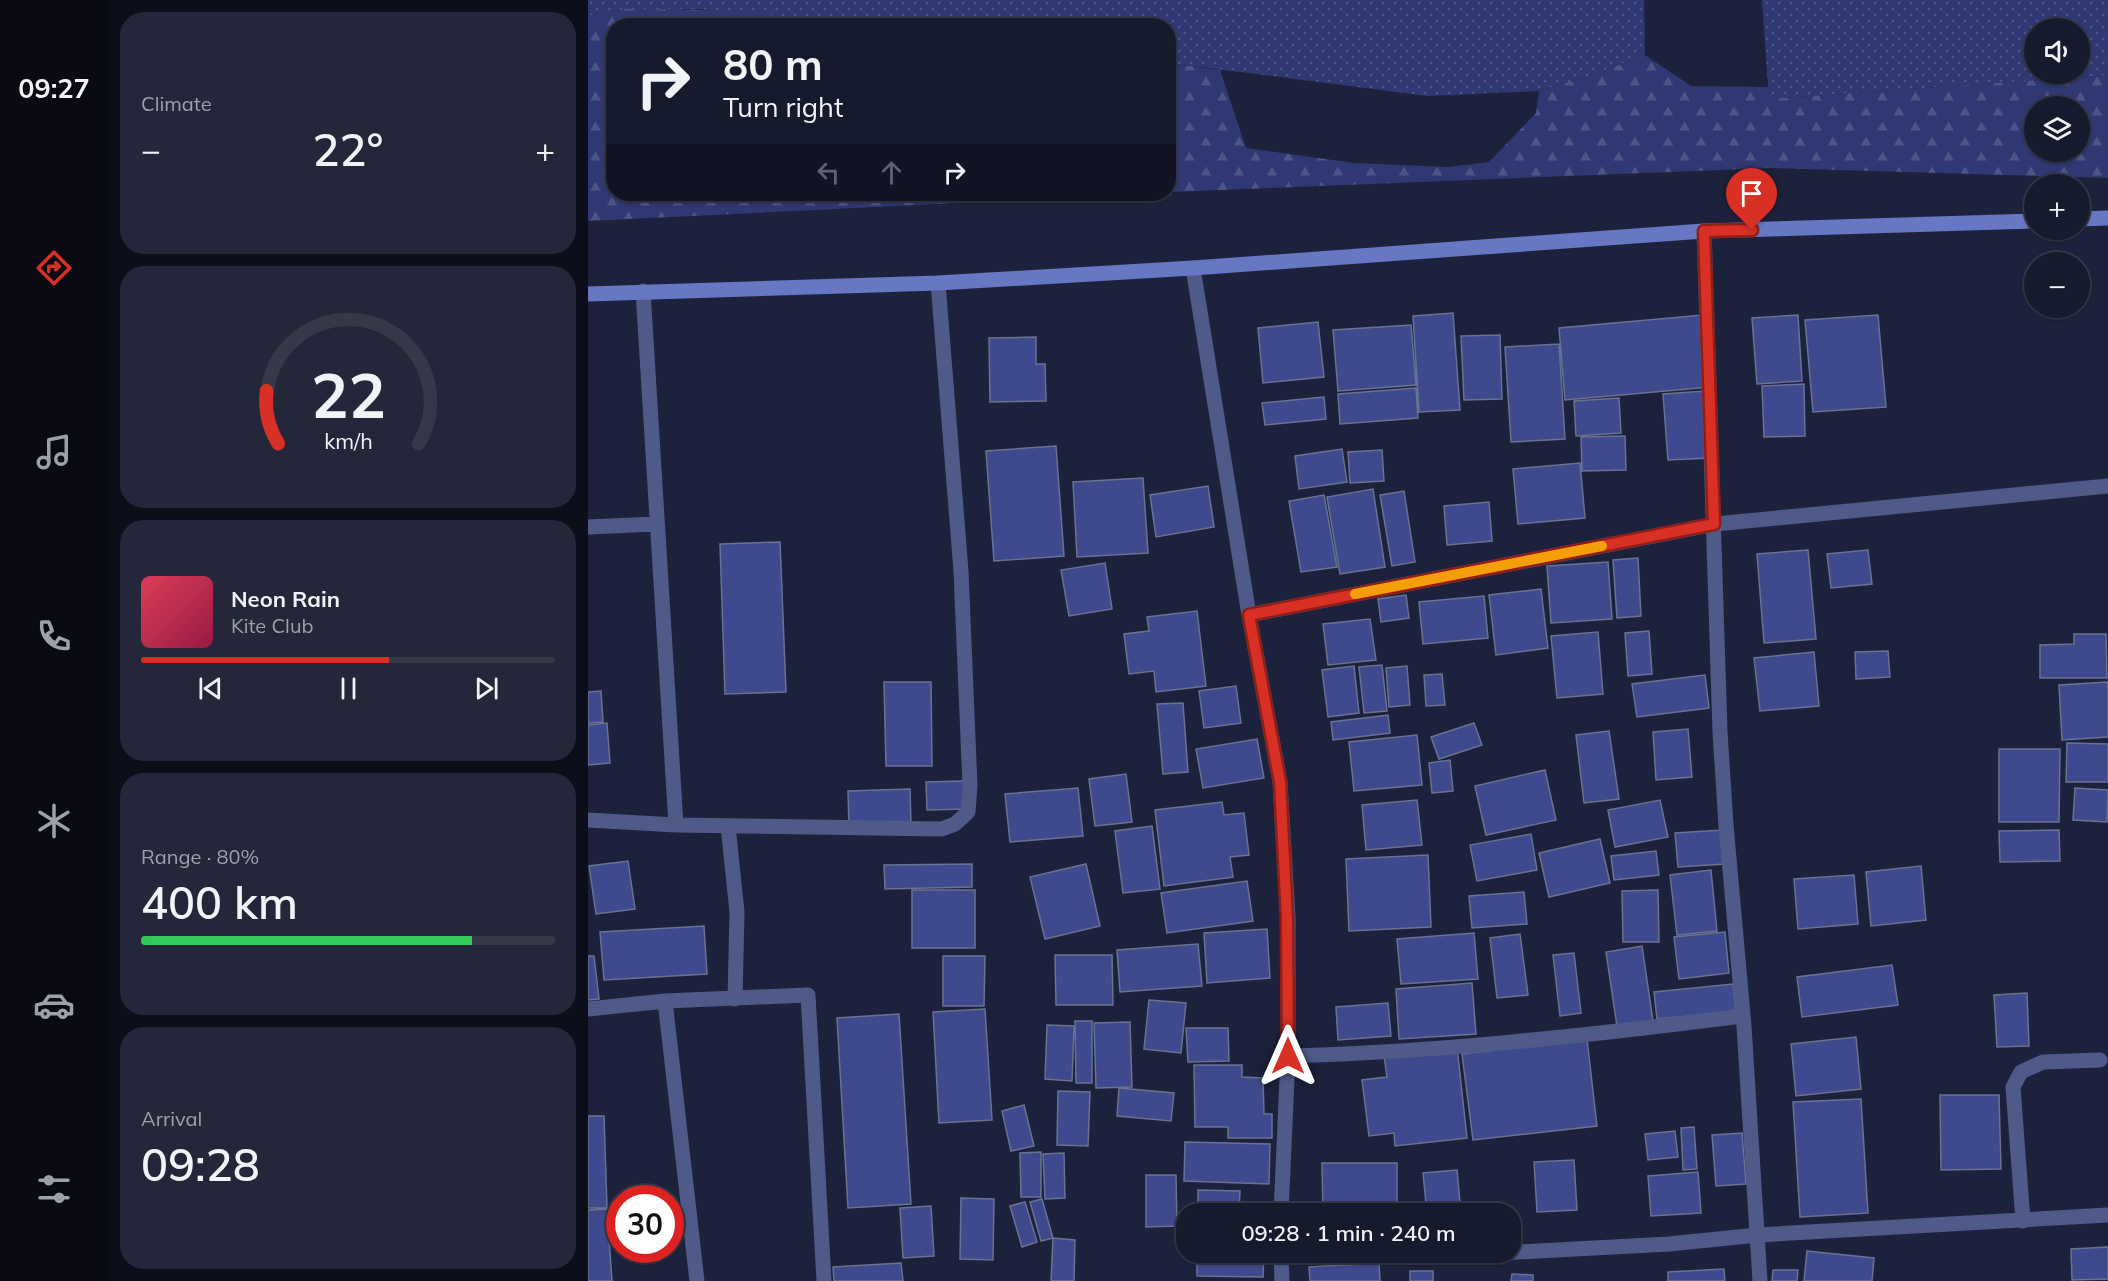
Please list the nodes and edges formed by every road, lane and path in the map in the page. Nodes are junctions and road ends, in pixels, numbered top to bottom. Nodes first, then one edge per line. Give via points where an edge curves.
1 (2108, 218) edge
2 (2090, 219) edge
3 (2024, 220) edge
4 (1704, 231) junction
5 (1193, 268) junction
6 (938, 283) junction
7 (643, 291) junction
8 (588, 294) edge
9 (2108, 486) edge
10 (657, 524) junction
11 (1714, 524) junction
12 (588, 527) edge
13 (1249, 615) junction
14 (588, 820) edge
15 (676, 825) junction
16 (728, 826) junction
17 (735, 999) junction
18 (665, 1001) junction
19 (588, 1009) edge
20 (1742, 1016) junction
21 (1288, 1056) junction
22 (2100, 1060) dead end
23 (1281, 1203) edge
24 (2108, 1215) edge
25 (2023, 1221) junction
26 (1758, 1235) junction
27 (1521, 1252) edge
28 (1281, 1263) edge
29 (697, 1281) edge
30 (825, 1281) edge
31 (1282, 1281) edge
32 (1760, 1281) edge

1 - 2 main road
3 - 4 main road
4 - 5 main road
4 - 11 street
5 - 6 main road
5 - 13 street
6 - 7 main road
6 - 16 street via 961,571 969,810 966,816 942,830
7 - 8 main road
7 - 10 street
9 - 11 street
10 - 12 street
10 - 15 street
11 - 13 street
11 - 20 street via 1724,801
13 - 21 street via 1280,782 1287,918
14 - 15 street
15 - 16 street
16 - 17 street via 737,912
17 - 18 street
17 - 30 street via 808,995
18 - 19 street
18 - 29 street
20 - 21 street via 1596,1034
20 - 26 street
21 - 23 street
22 - 25 street via 2043,1062 2021,1072 2013,1087
24 - 25 street
25 - 26 street
26 - 27 street
26 - 32 street
28 - 31 street

